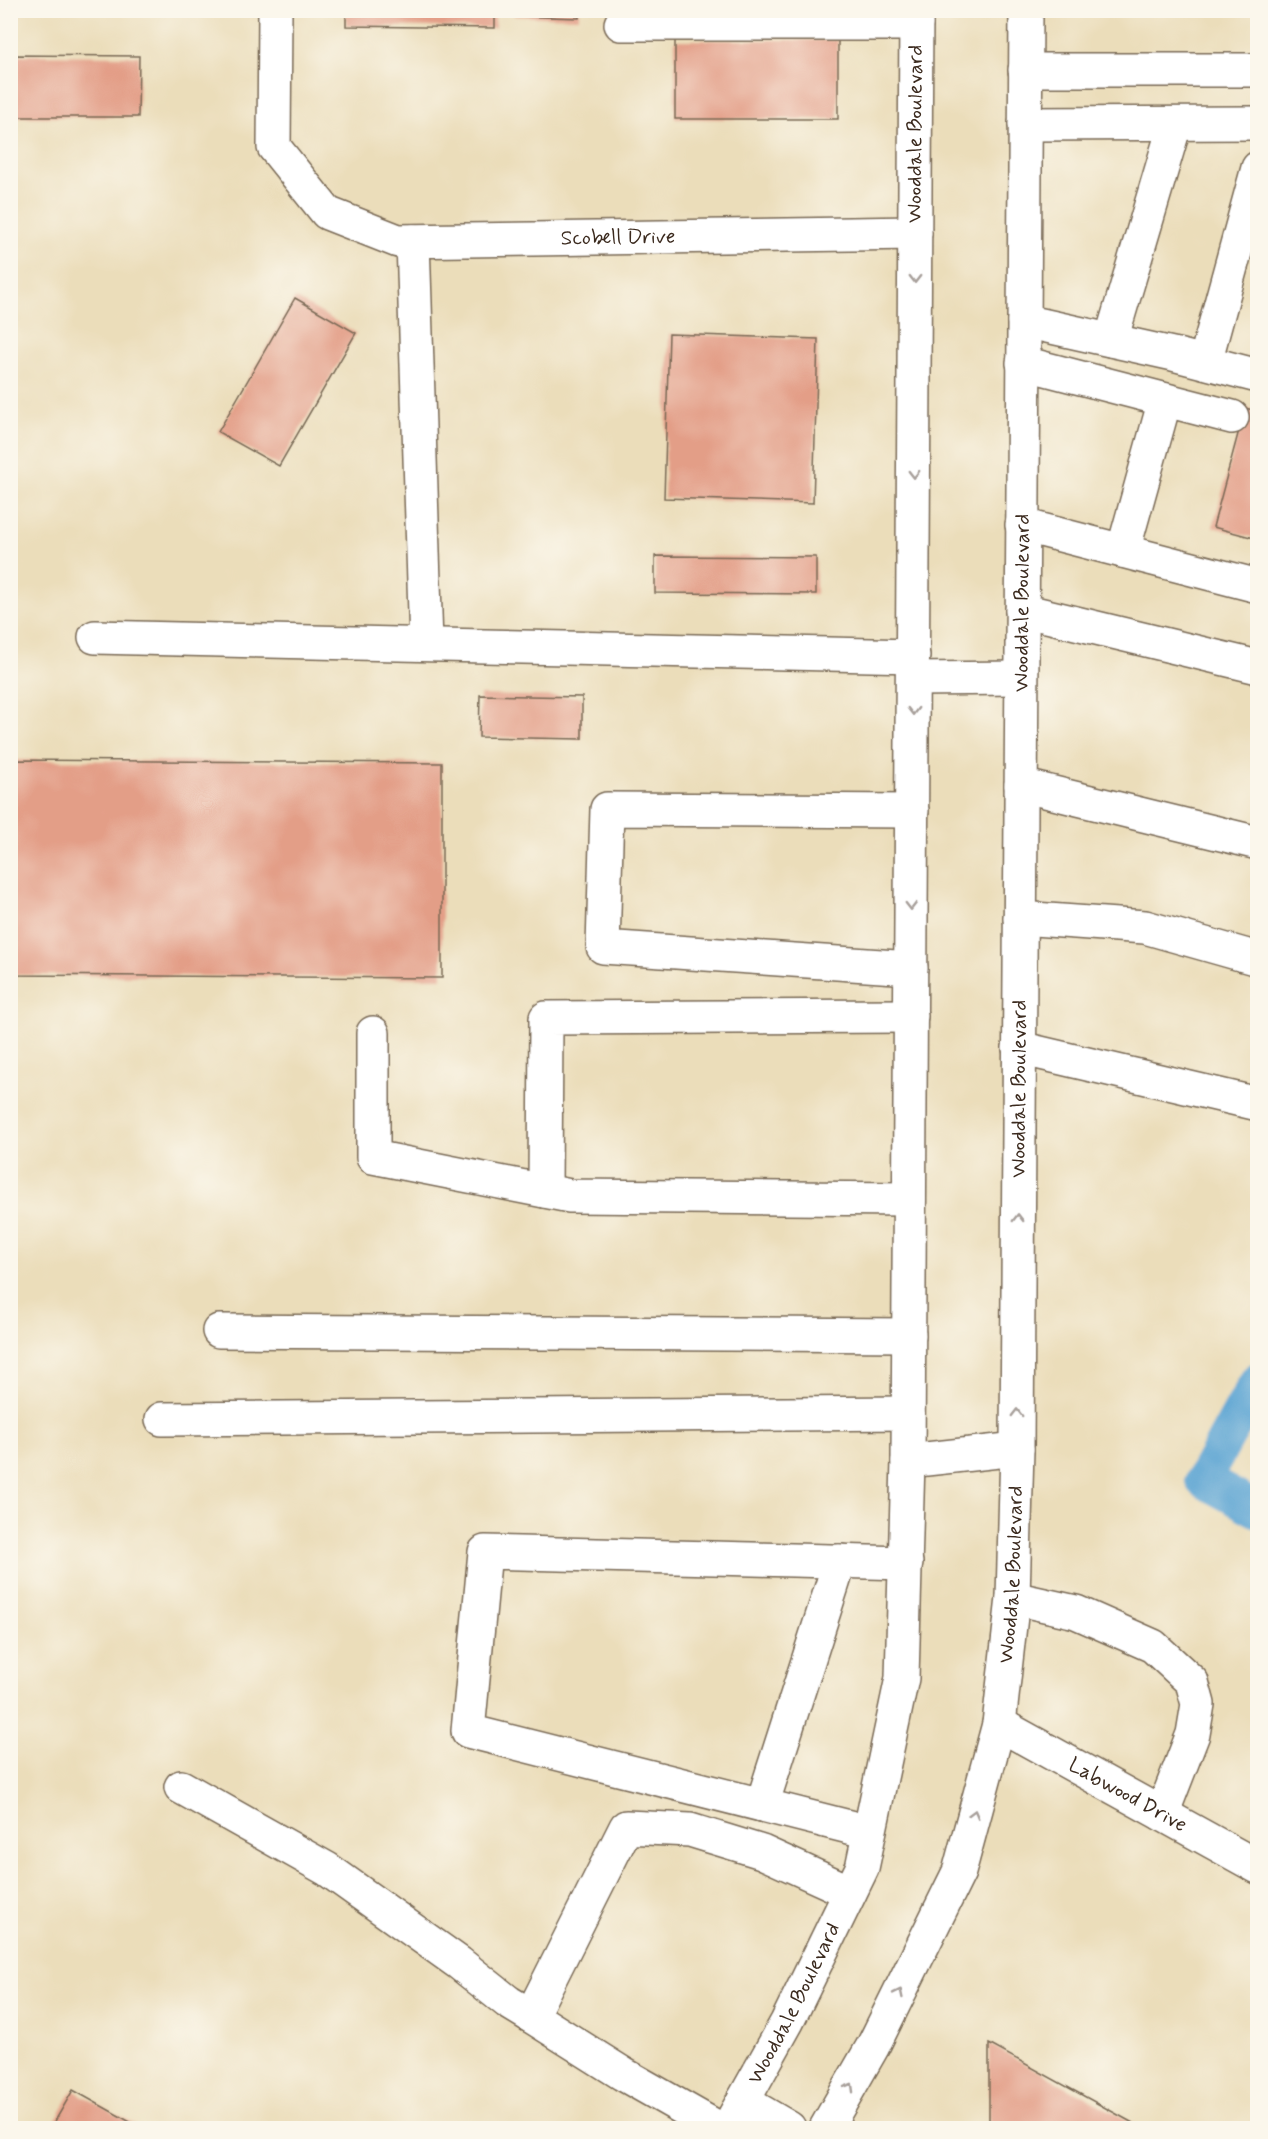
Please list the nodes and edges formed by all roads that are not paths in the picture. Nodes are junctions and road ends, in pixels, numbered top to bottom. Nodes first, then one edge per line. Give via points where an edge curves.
1 (275, 10) edge
2 (1026, 10) edge
3 (916, 17) edge
4 (621, 24) dead end
5 (1025, 70) junction
6 (1257, 70) edge
7 (1257, 123) edge
8 (1025, 124) junction
9 (1175, 124) junction
10 (1257, 168) edge
11 (915, 233) junction
12 (413, 241) junction
13 (1024, 321) junction
14 (1112, 340) junction
15 (1205, 362) junction
16 (1023, 363) junction
17 (1257, 376) edge
18 (1165, 400) junction
19 (1232, 417) dead end
20 (1022, 525) junction
21 (1123, 551) junction
22 (1257, 586) edge
23 (1022, 610) junction
24 (95, 637) dead end
25 (426, 644) junction
26 (913, 667) junction
27 (1257, 667) edge
28 (1022, 678) junction
29 (1021, 785) junction
30 (912, 811) junction
31 (1257, 843) edge
32 (1020, 918) junction
33 (1257, 959) edge
34 (911, 968) junction
35 (911, 1016) junction
36 (373, 1033) dead end
37 (1019, 1048) junction
38 (1257, 1104) edge
39 (545, 1191) junction
40 (909, 1199) junction
41 (219, 1331) dead end
42 (909, 1335) junction
43 (909, 1413) junction
44 (162, 1419) dead end
45 (1017, 1449) junction
46 (908, 1461) junction
47 (840, 1561) junction
48 (906, 1563) junction
49 (1013, 1598) junction
50 (999, 1724) junction
51 (181, 1787) dead end
52 (762, 1805) junction
53 (1162, 1814) junction
54 (869, 1832) junction
55 (1257, 1867) edge
56 (850, 1892) junction
57 (531, 2016) junction
58 (736, 2115) edge
59 (718, 2128) edge
60 (789, 2128) edge
61 (826, 2128) edge

1 - 12 street, Scobell Drive via 274,147 327,213 398,241
2 - 5 street, Wooddale Boulevard
3 - 4 street
3 - 11 street, Wooddale Boulevard
5 - 6 street
5 - 8 street, Wooddale Boulevard
7 - 9 street
8 - 9 street
8 - 13 street, Wooddale Boulevard
9 - 14 street
10 - 15 street
11 - 12 street, Scobell Drive
11 -> 26 street, Wooddale Boulevard
12 - 25 street
13 - 14 street
13 - 16 street, Wooddale Boulevard
14 - 15 street
15 - 17 street
16 - 18 street
16 - 20 street, Wooddale Boulevard
18 - 19 street
18 - 21 street
20 - 21 street
20 - 23 street, Wooddale Boulevard
21 - 22 street
23 - 27 street
23 - 28 street, Wooddale Boulevard
24 - 25 street
25 - 26 street
26 - 28 street
26 -> 30 street, Wooddale Boulevard
28 - 29 street, Wooddale Boulevard
29 - 31 street
29 - 32 street, Wooddale Boulevard
30 -> 34 street, Wooddale Boulevard
30 - 34 street via 607,809 603,947
32 - 33 street via 1145,927
32 - 37 street, Wooddale Boulevard
34 - 35 street, Wooddale Boulevard
35 - 39 street via 546,1018
35 - 40 street, Wooddale Boulevard
36 - 39 street via 373,1157
37 - 38 street
45 -> 37 street, Wooddale Boulevard
39 - 40 street via 570,1196
40 - 42 street, Wooddale Boulevard
41 - 42 street
42 - 43 street, Wooddale Boulevard
43 - 44 street
43 - 46 street, Wooddale Boulevard
45 - 46 street
45 - 49 street, Wooddale Boulevard
46 - 48 street, Wooddale Boulevard
47 - 48 street
47 - 52 street
47 - 52 street via 485,1552 468,1731
48 - 54 street, Wooddale Boulevard via 902,1678
49 - 50 street, Wooddale Boulevard
49 - 53 street via 1076,1612 1154,1646 1192,1682 1198,1704 1193,1734
50 - 53 street, Labwood Drive
61 -> 50 street, Wooddale Boulevard via 873,2046 958,1872
51 - 57 street via 327,1869
52 - 54 street
53 - 55 street, Labwood Drive
54 - 56 street, Wooddale Boulevard via 862,1868
56 - 57 street via 762,1852 690,1830 626,1827
56 - 58 street, Wooddale Boulevard via 787,2022
57 - 59 street
58 - 60 street

